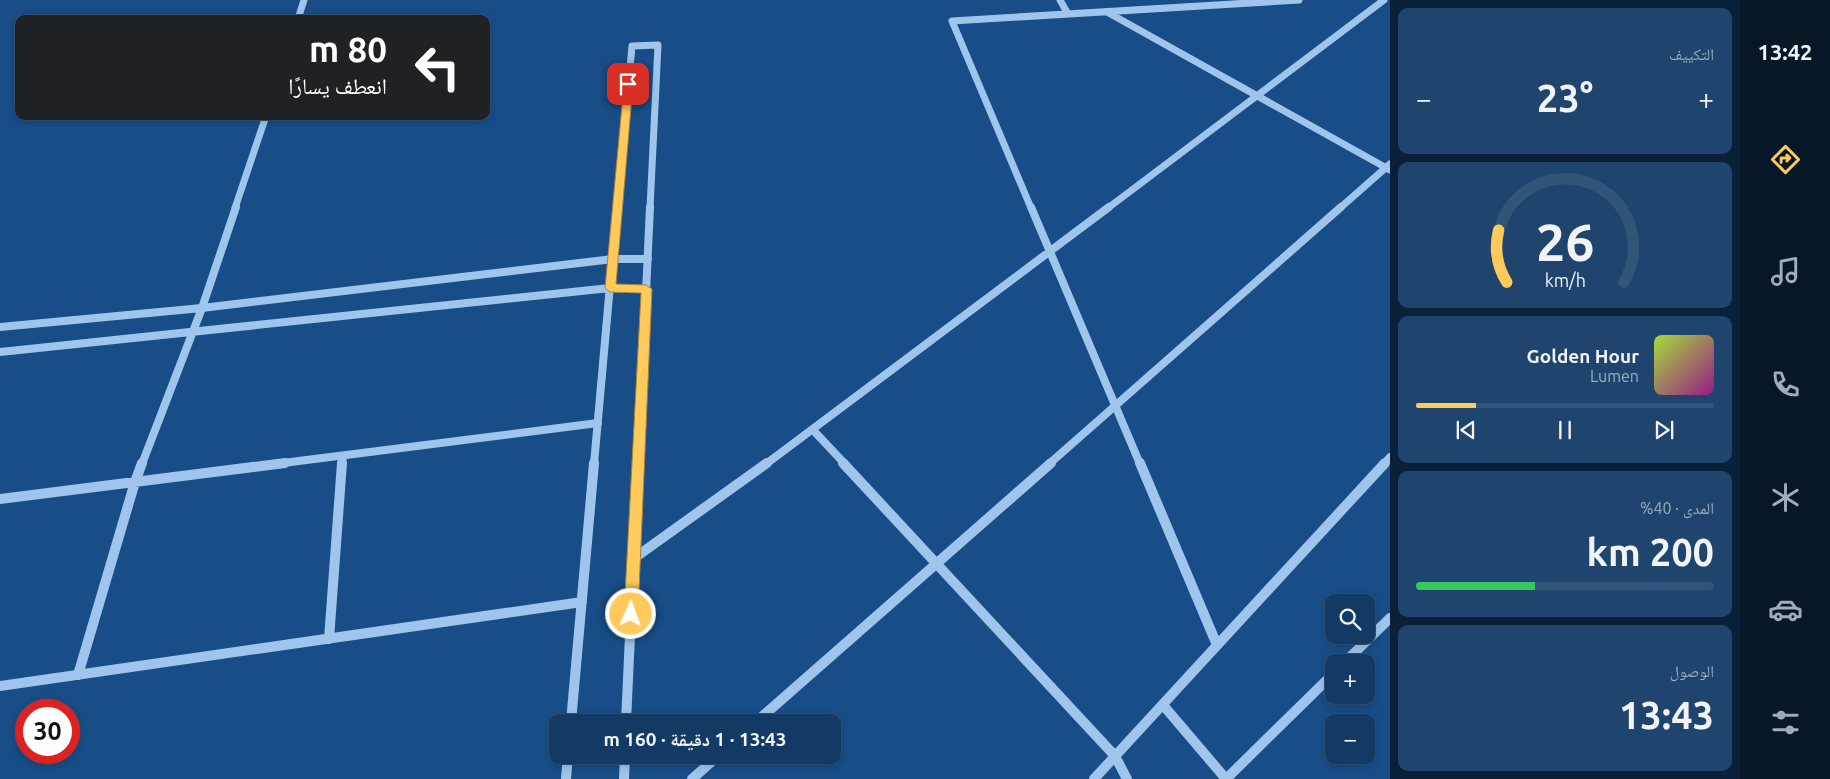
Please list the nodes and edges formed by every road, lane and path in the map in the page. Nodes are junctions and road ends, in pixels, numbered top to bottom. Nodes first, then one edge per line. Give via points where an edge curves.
1 (304, 0) edge
2 (1060, 0) edge
3 (1178, 0) edge
4 (1299, 0) edge
5 (1384, 0) edge
6 (1183, 7) junction
7 (1107, 12) junction
8 (1068, 14) junction
9 (299, 15) edge
10 (1257, 96) junction
11 (265, 120) edge
12 (1388, 168) edge
13 (1050, 251) junction
14 (613, 259) junction
15 (648, 259) junction
16 (610, 288) junction
17 (646, 289) junction
18 (202, 308) junction
19 (0, 327) edge
20 (193, 333) junction
21 (0, 352) edge
22 (1116, 406) junction
23 (598, 424) junction
24 (813, 430) junction
25 (343, 456) junction
26 (1390, 457) edge
27 (135, 482) junction
28 (0, 499) edge
29 (633, 559) junction
30 (936, 563) junction
31 (582, 602) junction
32 (1390, 618) edge
33 (330, 639) junction
34 (1218, 645) junction
35 (1353, 654) edge
36 (78, 675) junction
37 (1325, 682) edge
38 (0, 686) edge
39 (1163, 705) junction
40 (572, 714) edge
41 (626, 714) edge
42 (765, 714) edge
43 (1115, 756) junction
44 (567, 764) edge
45 (625, 764) edge
46 (710, 764) edge
47 (566, 779) edge
48 (624, 779) edge
49 (692, 779) edge
50 (1094, 779) edge
51 (1127, 779) edge
52 (1226, 779) edge

1 - 9 street
2 - 8 street
3 - 6 street
4 - 6 street
5 - 10 street
6 - 7 street
7 - 8 street
7 - 10 street
8 - 13 street via 952,21
10 - 12 street
10 - 13 street
11 - 18 street
12 - 22 street
13 - 22 street
13 - 24 street
14 - 15 street
14 - 15 street via 632,46 658,45
14 - 16 street
14 - 18 street
15 - 17 street
16 - 17 street
16 - 20 street
16 - 23 street
17 - 29 street
18 - 19 street
18 - 20 street
20 - 21 street
20 - 27 street
22 - 30 street
22 - 34 street
23 - 25 street
23 - 31 street
24 - 29 street
24 - 30 street
25 - 27 street
25 - 33 street
26 - 34 street
27 - 28 street
27 - 36 street
29 - 41 street
30 - 42 street
30 - 43 street
31 - 33 street
31 - 40 street
32 - 35 street
33 - 36 street
34 - 39 street
36 - 38 street
37 - 52 street
39 - 43 street
39 - 52 street
43 - 50 street
43 - 51 street
44 - 47 street
45 - 48 street
46 - 49 street

